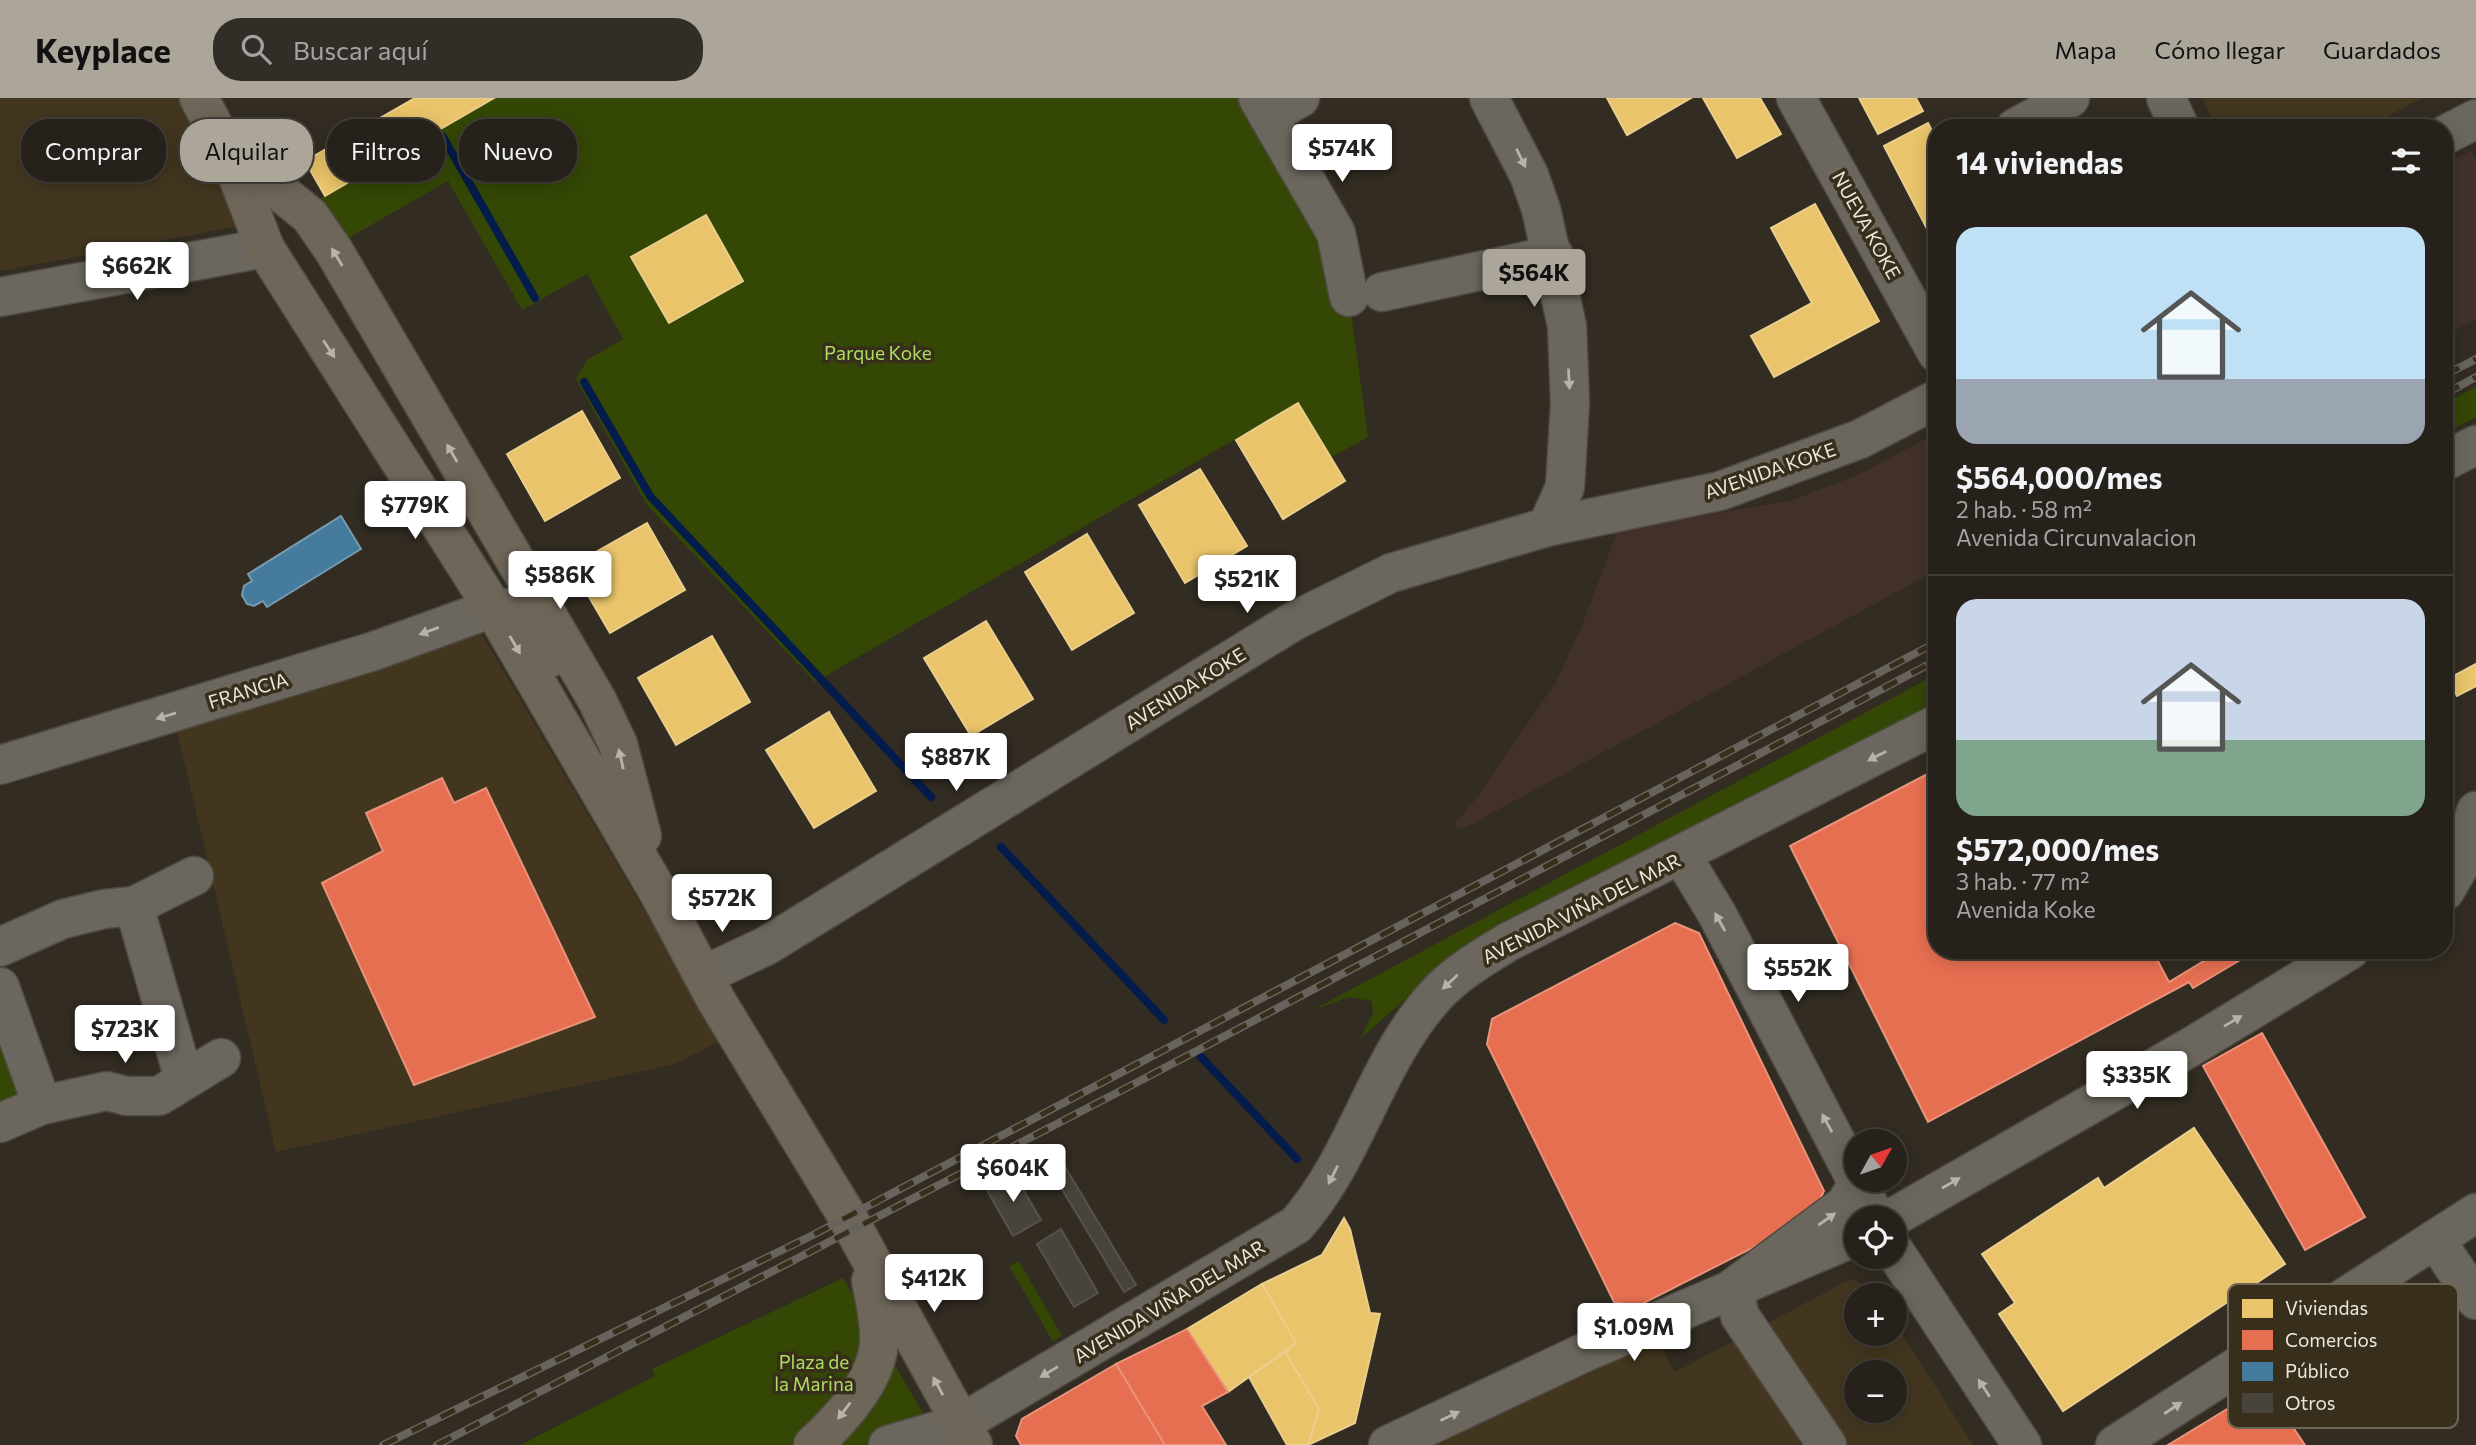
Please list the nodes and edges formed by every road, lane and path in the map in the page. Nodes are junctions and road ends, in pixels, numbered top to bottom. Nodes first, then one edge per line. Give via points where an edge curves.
1 (199, 98) edge
2 (1489, 98) edge
3 (1796, 98) edge
4 (2070, 98) edge
5 (2166, 98) edge
6 (1275, 104) edge
7 (210, 119) edge
8 (2032, 119) edge
9 (2176, 119) edge
10 (2476, 119) edge
11 (2453, 131) edge
12 (240, 182) edge
13 (266, 182) edge
14 (265, 248) junction
15 (1554, 255) junction
16 (0, 297) edge
17 (1928, 337) edge
18 (1928, 403) edge
19 (2476, 445) edge
20 (2453, 457) edge
21 (1548, 527) junction
22 (493, 608) junction
23 (597, 700) junction
24 (1928, 729) edge
25 (0, 765) edge
26 (2476, 811) edge
27 (1682, 856) junction
28 (194, 876) dead end
29 (2453, 877) edge
30 (660, 895) junction
31 (134, 906) junction
32 (0, 947) edge
33 (2335, 959) edge
34 (704, 975) junction
35 (0, 987) edge
36 (221, 1058) dead end
37 (184, 1079) junction
38 (42, 1105) junction
39 (0, 1123) edge
40 (1844, 1159) edge
41 (1853, 1192) edge
42 (1907, 1209) edge
43 (844, 1211) junction
44 (2476, 1213) edge
45 (2435, 1239) junction
46 (1844, 1241) edge
47 (1906, 1269) edge
48 (2365, 1284) edge
49 (1732, 1288) junction
50 (2476, 1300) edge
51 (2228, 1372) edge
52 (966, 1435) edge
53 (813, 1445) edge
54 (888, 1445) edge
55 (1388, 1445) edge
56 (1827, 1445) edge
57 (2022, 1445) edge
58 (2115, 1445) edge

1 - 7 main road
2 -> 15 street via 1529,175
3 - 17 street, NUEVA KOKE
4 - 8 street
5 - 9 street
6 - 15 street via 1366,294
10 - 11 street
12 - 14 main road
23 -> 13 main road via 316,224
14 - 16 street
14 -> 22 main road
15 -> 21 street via 1567,326 1570,403 1565,487
18 - 21 street, AVENIDA KOKE via 1860,439 1720,491
19 - 20 street
21 - 34 street, AVENIDA KOKE via 1391,573 1293,621 766,946
22 - 23 street via 510,606 522,611 564,675
22 -> 25 street, FRANCIA via 374,651
22 -> 30 main road
30 -> 23 main road via 618,744
24 -> 27 street, AVENIDA VIÑA DEL MAR
26 - 29 street
40 -> 27 street via 1717,914
27 -> 52 street, AVENIDA VIÑA DEL MAR via 1508,942 1463,970 1434,997 1400,1046 1326,1188 1296,1225
28 - 31 street
30 - 34 main road
31 - 32 street via 63,919
31 - 37 street
42 -> 33 street
34 - 43 main road
35 - 38 street
36 - 37 street
37 - 38 street via 159,1096 107,1091
38 - 39 street
49 -> 41 street via 1846,1204
52 -> 43 main road
43 -> 53 main road via 870,1278 879,1344 863,1387
44 - 45 street
48 -> 45 street
45 - 50 street
46 - 49 street
57 -> 47 street
55 -> 49 street
49 - 56 street via 1740,1316
58 -> 51 street
52 - 54 street, AVENIDA VIÑA DEL MAR

